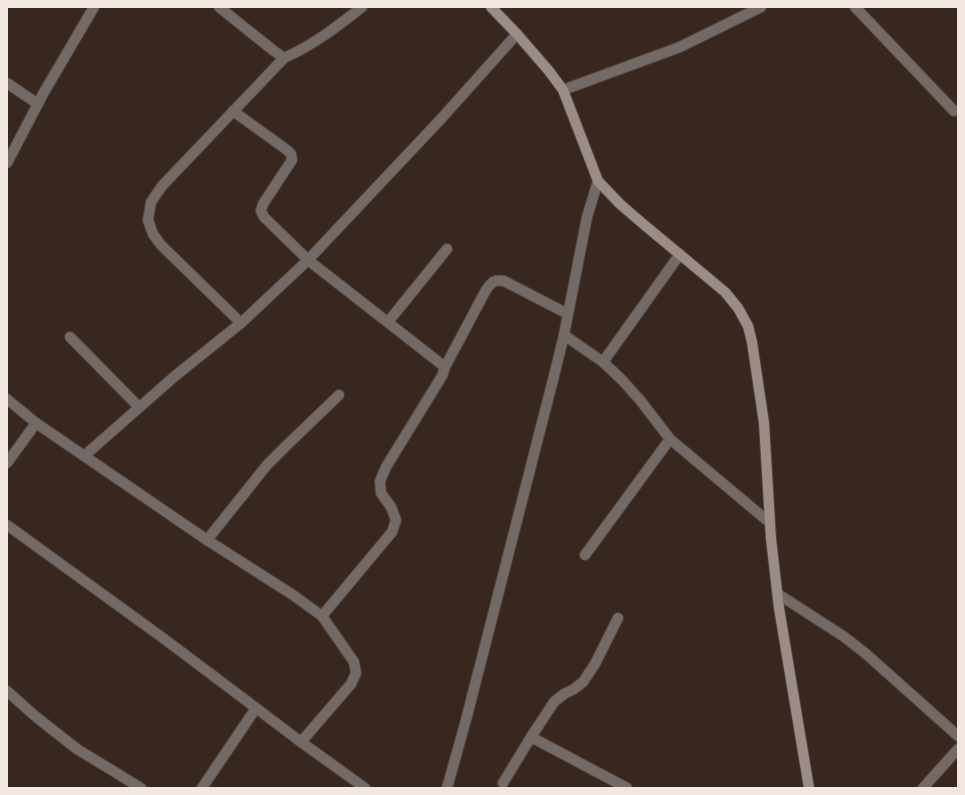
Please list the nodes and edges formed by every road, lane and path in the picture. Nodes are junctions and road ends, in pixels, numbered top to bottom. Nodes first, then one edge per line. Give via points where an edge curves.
1 (219, 7) edge
2 (362, 7) edge
3 (491, 7) edge
4 (761, 7) edge
5 (855, 7) edge
6 (91, 8) edge
7 (518, 34) junction
8 (284, 58) junction
9 (7, 82) edge
10 (563, 90) junction
11 (38, 104) junction
12 (233, 111) junction
13 (954, 111) dead end
14 (7, 163) edge
15 (598, 181) junction
16 (447, 249) dead end
17 (680, 254) junction
18 (308, 260) junction
19 (568, 314) junction
20 (388, 322) junction
21 (242, 323) junction
22 (564, 335) junction
23 (70, 337) dead end
24 (603, 362) junction
25 (445, 367) junction
26 (339, 395) dead end
27 (7, 399) edge
28 (138, 408) junction
29 (36, 423) junction
30 (670, 439) junction
31 (84, 456) junction
32 (7, 463) edge
33 (770, 522) junction
34 (7, 525) edge
35 (207, 540) junction
36 (585, 554) dead end
37 (778, 594) junction
38 (322, 616) junction
39 (618, 618) dead end
40 (7, 691) edge
41 (256, 708) junction
42 (958, 736) edge
43 (531, 737) junction
44 (301, 742) junction
45 (958, 749) edge
46 (503, 783) dead end
47 (141, 788) edge
48 (202, 788) edge
49 (365, 788) edge
50 (447, 788) edge
51 (627, 788) edge
52 (809, 788) edge
53 (923, 788) edge

1 - 8 street
2 - 8 street via 296,53
3 - 7 street
4 - 10 street via 680,47
5 - 13 street
6 - 11 street
7 - 10 street
7 - 18 street
8 - 12 street
9 - 11 street
10 - 15 street
11 - 14 street
12 - 18 street via 291,154 292,160 261,211
12 - 21 street via 162,186 151,202 148,220 161,246
15 - 17 street via 620,204
15 - 19 street via 587,217
16 - 20 street
17 - 24 street
17 - 33 street via 725,292 748,326 764,423
18 - 20 street
18 - 21 street
19 - 22 street
19 - 25 street via 504,281 497,280 486,290
20 - 25 street
21 - 28 street
22 - 24 street
22 - 50 street
23 - 28 street
24 - 30 street via 640,400
25 - 38 street via 380,481 381,492 396,520 392,532
26 - 35 street via 267,465
27 - 29 street
28 - 31 street
29 - 31 street
29 - 32 street
30 - 33 street
30 - 36 street
31 - 35 street
33 - 37 street
34 - 41 street
35 - 38 street
37 - 42 street via 860,649
37 - 52 street
38 - 44 street via 354,662 356,673 351,684
39 - 43 street via 583,682 554,702
40 - 47 street via 77,749
41 - 44 street
41 - 48 street
43 - 46 street
43 - 51 street
44 - 49 street
45 - 53 street

